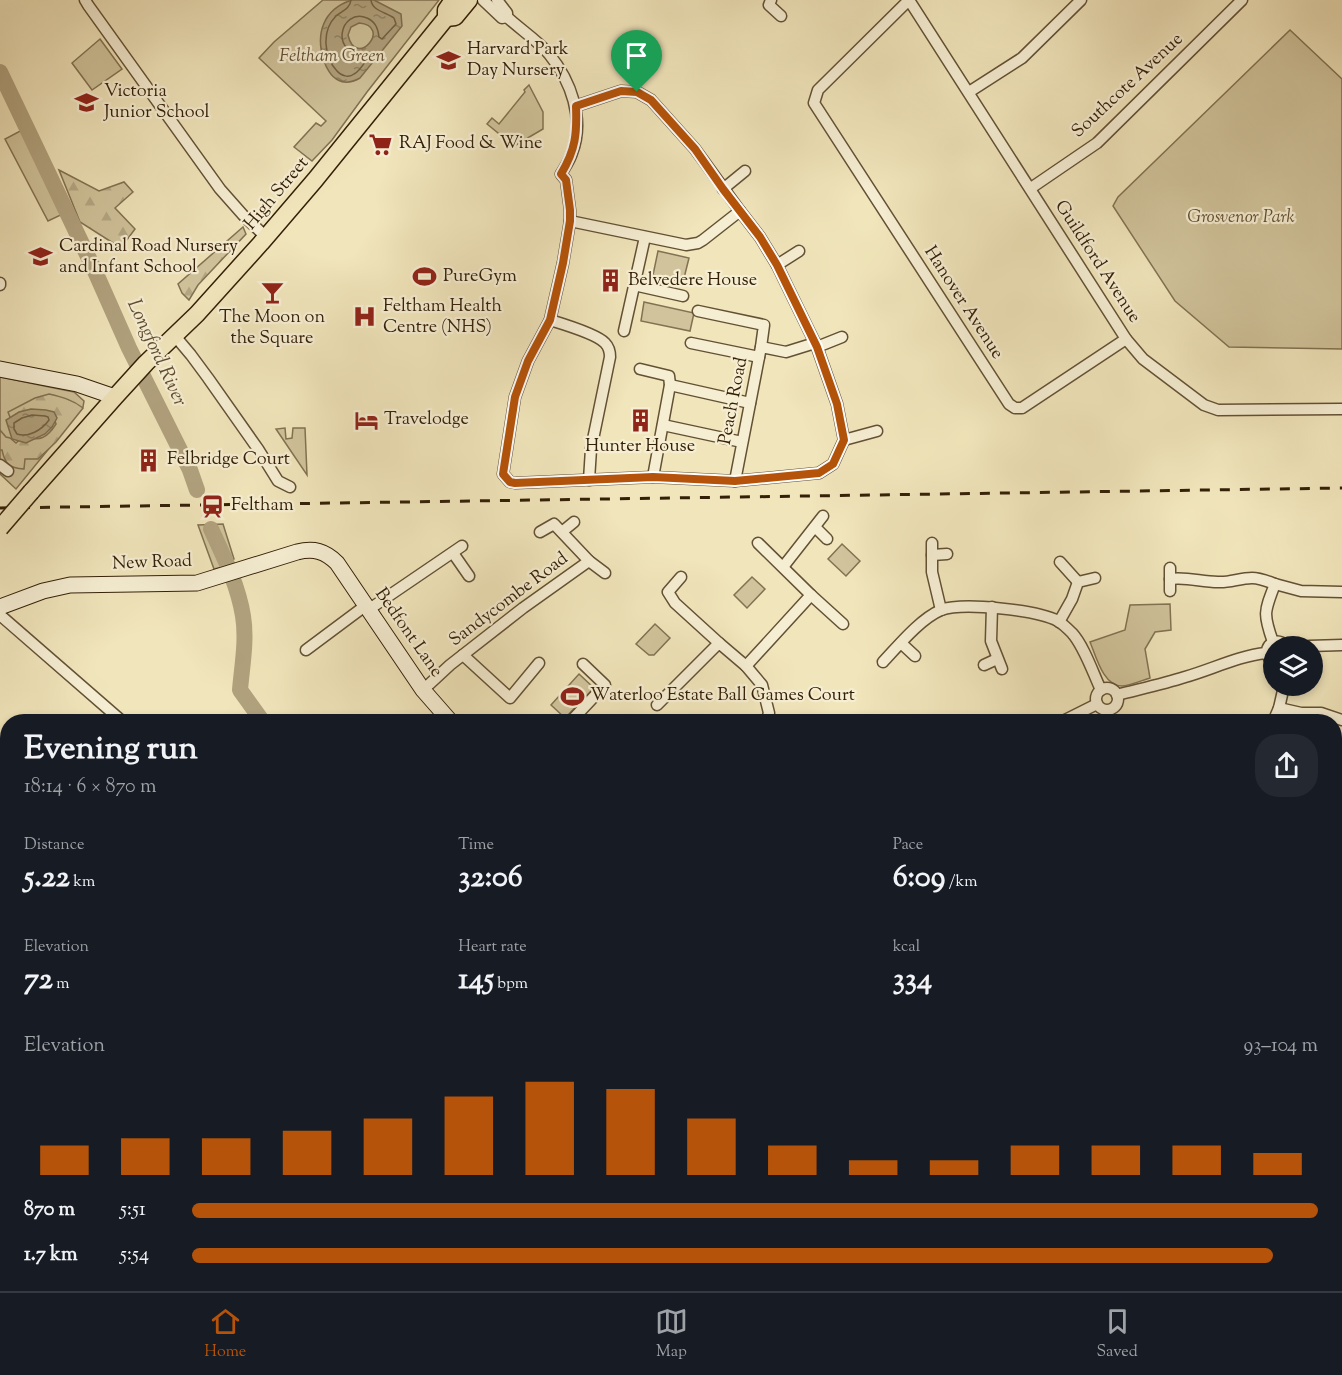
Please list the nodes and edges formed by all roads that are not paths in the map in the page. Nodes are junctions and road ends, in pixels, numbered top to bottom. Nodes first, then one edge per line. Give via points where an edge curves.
1 (453, 0) edge
2 (469, 0) edge
3 (483, 0) edge
4 (497, 0) edge
5 (771, 0) edge
6 (909, 0) edge
7 (1081, 0) edge
8 (1242, 0) edge
9 (88, 5) edge
10 (781, 16) dead end
11 (507, 17) junction
12 (446, 18) junction
13 (969, 92) junction
14 (576, 106) junction
15 (745, 171) dead end
16 (1031, 188) junction
17 (723, 189) junction
18 (740, 211) junction
19 (570, 221) junction
20 (266, 237) junction
21 (645, 237) junction
22 (799, 251) dead end
23 (777, 265) junction
24 (634, 285) junction
25 (683, 296) dead end
26 (698, 311) dead end
27 (550, 320) junction
28 (624, 331) dead end
29 (175, 336) junction
30 (842, 337) dead end
31 (1126, 339) junction
32 (691, 343) dead end
33 (816, 345) junction
34 (760, 352) junction
35 (0, 369) edge
36 (640, 369) dead end
37 (670, 385) junction
38 (115, 397) junction
39 (750, 403) junction
40 (1342, 409) edge
41 (663, 425) junction
42 (877, 431) dead end
43 (844, 440) junction
44 (742, 442) junction
45 (653, 477) junction
46 (590, 480) junction
47 (735, 481) junction
48 (290, 487) dead end
49 (824, 516) dead end
50 (574, 522) dead end
51 (815, 527) junction
52 (0, 528) edge
53 (563, 531) junction
54 (540, 532) dead end
55 (827, 539) dead end
56 (758, 543) dead end
57 (932, 543) dead end
58 (947, 554) dead end
59 (932, 555) junction
60 (589, 561) junction
61 (1060, 562) dead end
62 (337, 563) joint
63 (783, 567) junction
64 (605, 573) dead end
65 (469, 576) dead end
66 (681, 577) dead end
67 (1095, 578) dead end
68 (1078, 582) junction
69 (1275, 584) junction
70 (1170, 591) dead end
71 (1342, 592) edge
72 (811, 595) junction
73 (0, 607) edge
74 (992, 607) junction
75 (366, 608) junction
76 (941, 610) junction
77 (0, 615) edge
78 (1059, 622) junction
79 (843, 624) dead end
80 (1271, 636) edge
81 (719, 643) junction
82 (901, 643) junction
83 (1342, 645) edge
84 (1323, 646) edge
85 (306, 650) dead end
86 (1263, 653) edge
87 (463, 655) junction
88 (915, 656) dead end
89 (883, 662) dead end
90 (539, 663) dead end
91 (583, 664) dead end
92 (984, 665) dead end
93 (746, 666) junction
94 (423, 690) junction
95 (1101, 690) junction
96 (1117, 695) junction
97 (1282, 696) edge
98 (1096, 704) junction
99 (657, 705) dead end
100 (1279, 708) junction
101 (1112, 710) junction
102 (114, 714) edge
103 (443, 714) edge
104 (578, 714) edge
105 (769, 714) edge
106 (1077, 714) edge
107 (1112, 714) edge
108 (1276, 714) edge
109 (1324, 714) edge

1 - 12 main road, High Street
2 - 12 main road, High Street via 455,17
3 - 11 street via 502,18
4 - 11 street
5 - 10 street via 769,5
6 - 13 street, Guildford Avenue
6 - 31 street, Hanover Avenue via 818,90 814,103 1009,404 1022,408
7 - 13 street via 1022,58
8 - 16 street, Southcote Avenue via 1097,143
9 - 20 street via 220,189
11 - 14 street via 560,68
12 - 20 main road, High Street
13 - 16 street, Guildford Avenue
14 - 17 street via 621,91 637,92 651,100 695,149
14 - 19 street via 575,144 561,174 566,180
15 - 17 street
16 - 31 street, Guildford Avenue
17 - 18 street
18 - 21 street via 698,243 686,245
18 - 23 street
19 - 21 street
19 - 27 street
20 - 29 main road, High Street
21 - 24 street
22 - 23 street
23 - 33 street
24 - 25 street
24 - 28 street
26 - 34 street via 764,325
27 - 46 street via 595,336 610,351 591,449
27 - 46 street via 528,361 515,397 503,474 515,483
29 - 38 main road, High Street
29 - 48 street via 278,481
30 - 33 street, Peach Road
31 - 40 street, Guildford Avenue via 1143,359 1203,405 1218,410
32 - 34 street
33 - 34 street, Peach Road via 786,352
33 - 43 street via 837,404
34 - 39 street, Peach Road
35 - 38 main road via 77,384
36 - 37 street via 669,376
37 - 39 street
37 - 41 street
38 - 52 main road, High Street, bridge
39 - 44 street, Peach Road
41 - 44 street
41 - 45 street
42 - 43 street
43 - 47 street via 833,464 819,473
44 - 47 street, Peach Road
45 - 46 street
45 - 47 street
49 - 51 street
50 - 53 street, Sandycombe Road
51 - 55 street
51 - 63 street
53 - 54 street, Sandycombe Road via 554,524
53 - 60 street, Sandycombe Road
56 - 63 street
57 - 59 street
58 - 59 street
59 - 76 street
60 - 64 street, Sandycombe Road
60 - 87 street, Sandycombe Road
61 - 68 street
62 - 73 main road, New Road via 310,550 189,584 70,585
62 - 75 main road, Bedfont Lane
63 - 72 street
65 - 75 street via 458,550
66 - 81 street via 668,592
67 - 68 street
68 - 78 street
69 - 70 street via 1250,578 1207,582 1170,573
69 - 71 street via 1301,591 1327,586
69 - 80 street via 1266,609
72 - 79 street
72 - 93 street
74 - 76 street
74 - 78 street via 1046,616
74 - 92 street via 991,641 1000,664
75 - 85 street
75 - 94 main road, Bedfont Lane
76 - 82 street via 920,623
77 - 102 street
78 - 95 street via 1078,641
81 - 93 street
81 - 99 street
82 - 88 street
82 - 89 street
83 - 84 street
86 - 96 street
87 - 90 street via 510,698
87 - 94 street, Sandycombe Road
91 - 104 street via 605,685
93 - 105 street via 762,685
94 - 103 main road, Bedfont Lane
95 - 96 street via 1111,689
95 - 98 street
96 - 101 street
97 - 100 street
98 - 101 street
98 - 106 street
100 - 108 street
100 - 109 street
101 - 107 street

